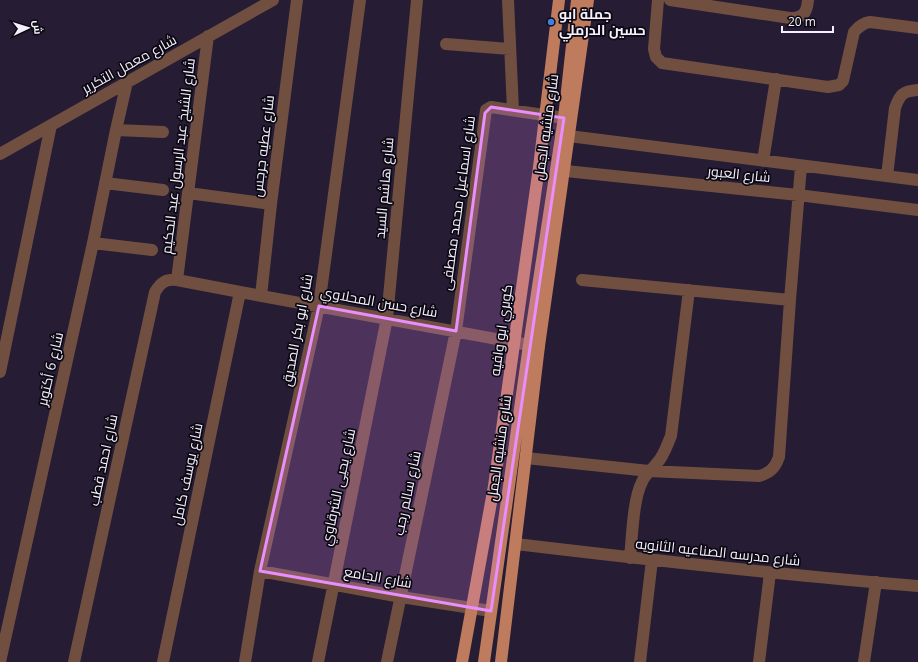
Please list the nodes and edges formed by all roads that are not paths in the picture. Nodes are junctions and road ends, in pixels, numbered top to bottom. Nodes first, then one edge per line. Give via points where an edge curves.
1 (272, 0) edge
2 (297, 0) edge
3 (360, 0) edge
4 (417, 0) edge
5 (508, 0) edge
6 (560, 0) edge
7 (577, 0) edge
8 (588, 0) edge
9 (658, 0) edge
10 (670, 0) edge
11 (808, 0) edge
12 (918, 28) edge
13 (208, 36) junction
14 (446, 44) dead end
15 (510, 49) junction
16 (776, 79) junction
17 (127, 82) junction
18 (918, 90) edge
19 (513, 110) junction
20 (564, 118) junction
21 (51, 125) junction
22 (116, 130) junction
23 (163, 132) dead end
24 (561, 135) junction
25 (0, 154) edge
26 (763, 161) junction
27 (800, 166) junction
28 (556, 170) junction
29 (887, 176) junction
30 (918, 180) edge
31 (105, 183) junction
32 (163, 190) dead end
33 (188, 193) junction
34 (798, 195) junction
35 (271, 204) junction
36 (918, 210) edge
37 (93, 243) junction
38 (152, 250) dead end
39 (177, 280) junction
40 (582, 280) dead end
41 (689, 290) junction
42 (240, 292) junction
43 (261, 296) junction
44 (790, 300) junction
45 (319, 306) junction
46 (387, 318) junction
47 (456, 331) junction
48 (534, 345) junction
49 (0, 372) edge
50 (526, 458) junction
51 (648, 471) junction
52 (516, 544) junction
53 (630, 558) junction
54 (652, 560) junction
55 (260, 571) junction
56 (770, 573) junction
57 (876, 582) junction
58 (333, 584) junction
59 (918, 586) edge
60 (400, 597) junction
61 (491, 611) junction
62 (0, 662) edge
63 (74, 662) edge
64 (163, 662) edge
65 (245, 662) edge
66 (318, 662) edge
67 (387, 662) edge
68 (462, 662) edge
69 (484, 662) edge
70 (501, 662) edge
71 (640, 662) edge
72 (759, 662) edge
73 (864, 662) edge

1 - 13 street, شارع معمل التكرير
2 - 35 street, شارع عطيه جرجس
3 - 45 street, شارع ابو بكر الصديق
4 - 46 street, شارع هاشم السيد
5 - 15 street
6 - 68 main road, كوبري ابو وافيه, bridge via 494,486
7 - 20 main road, شارع منشيه الجمل
8 - 48 main road, bridge
9 - 16 street via 654,50 656,58 662,63
10 - 11 street via 797,18 804,14
12 - 16 street via 870,22 858,27 854,32 843,81 834,87
13 - 17 street, شارع معمل التكرير
13 - 33 street, شارع الشيخ عبد الرسول عبد الحكيم
14 - 15 street
15 - 19 street
16 - 26 street
17 - 21 street, شارع معمل التكرير
17 - 22 street, شارع 6 أكتوبر
18 - 29 street via 907,91 898,97
19 - 20 street, شارع اسماعيل محمد مصطفى
19 - 47 street, شارع اسماعيل محمد مصطفى via 491,107 485,113
20 - 24 main road, شارع منشيه الجمل
21 - 25 street, شارع معمل التكرير
21 - 49 street
22 - 23 street
22 - 31 street, شارع 6 أكتوبر
24 - 26 street, شارع العبور
24 - 28 main road, شارع منشيه الجمل
26 - 27 street, شارع العبور
27 - 29 street, شارع العبور
27 - 34 street
28 - 34 street, شارع العبور
28 - 48 main road, شارع منشيه الجمل
29 - 30 street, شارع العبور
31 - 32 street
31 - 37 street, شارع 6 أكتوبر
33 - 35 street
33 - 39 street, شارع الشيخ عبد الرسول عبد الحكيم
34 - 36 street, شارع العبور
34 - 44 street
35 - 43 street, شارع عطيه جرجس
37 - 38 street
37 - 62 street, شارع 6 أكتوبر
39 - 42 street, شارع حسن المحلاوي
39 - 63 street, شارع احمد قطب via 168,279 160,284 155,292
40 - 41 street
41 - 44 street
41 - 51 street via 671,436 658,463
42 - 43 street, شارع حسن المحلاوي
42 - 64 street, شارع يوسف كامل
43 - 45 street, شارع حسن المحلاوي
44 - 51 street via 777,464 766,474 759,476
45 - 46 street, شارع حسن المحلاوي
45 - 55 street, شارع ابو بكر الصديق
46 - 47 street, شارع حسن المحلاوي
46 - 58 street, شارع يحيى الشرقاوي
47 - 48 street, شارع حسن المحلاوي
47 - 60 street, شارع سالم رجب
48 - 50 main road, شارع منشيه الجمل
48 - 61 main road, شارع منشيه الجمل
50 - 51 street
50 - 52 main road, شارع منشيه الجمل
51 - 53 street via 637,494
52 - 53 street, شارع مدرسه الصناعيه الثانويه
52 - 70 main road, شارع منشيه الجمل
53 - 54 street, شارع مدرسه الصناعيه الثانويه
54 - 56 street, شارع مدرسه الصناعيه الثانويه
54 - 71 street
55 - 58 street, شارع الجامع
55 - 65 street, شارع ابو بكر الصديق
56 - 57 street, شارع مدرسه الصناعيه الثانويه
56 - 72 street
57 - 59 street, شارع مدرسه الصناعيه الثانويه
57 - 73 street
58 - 60 street, شارع الجامع
58 - 66 street, شارع يحيى الشرقاوي
60 - 61 street, شارع الجامع
60 - 67 street, شارع سالم رجب
61 - 69 main road, شارع منشيه الجمل

